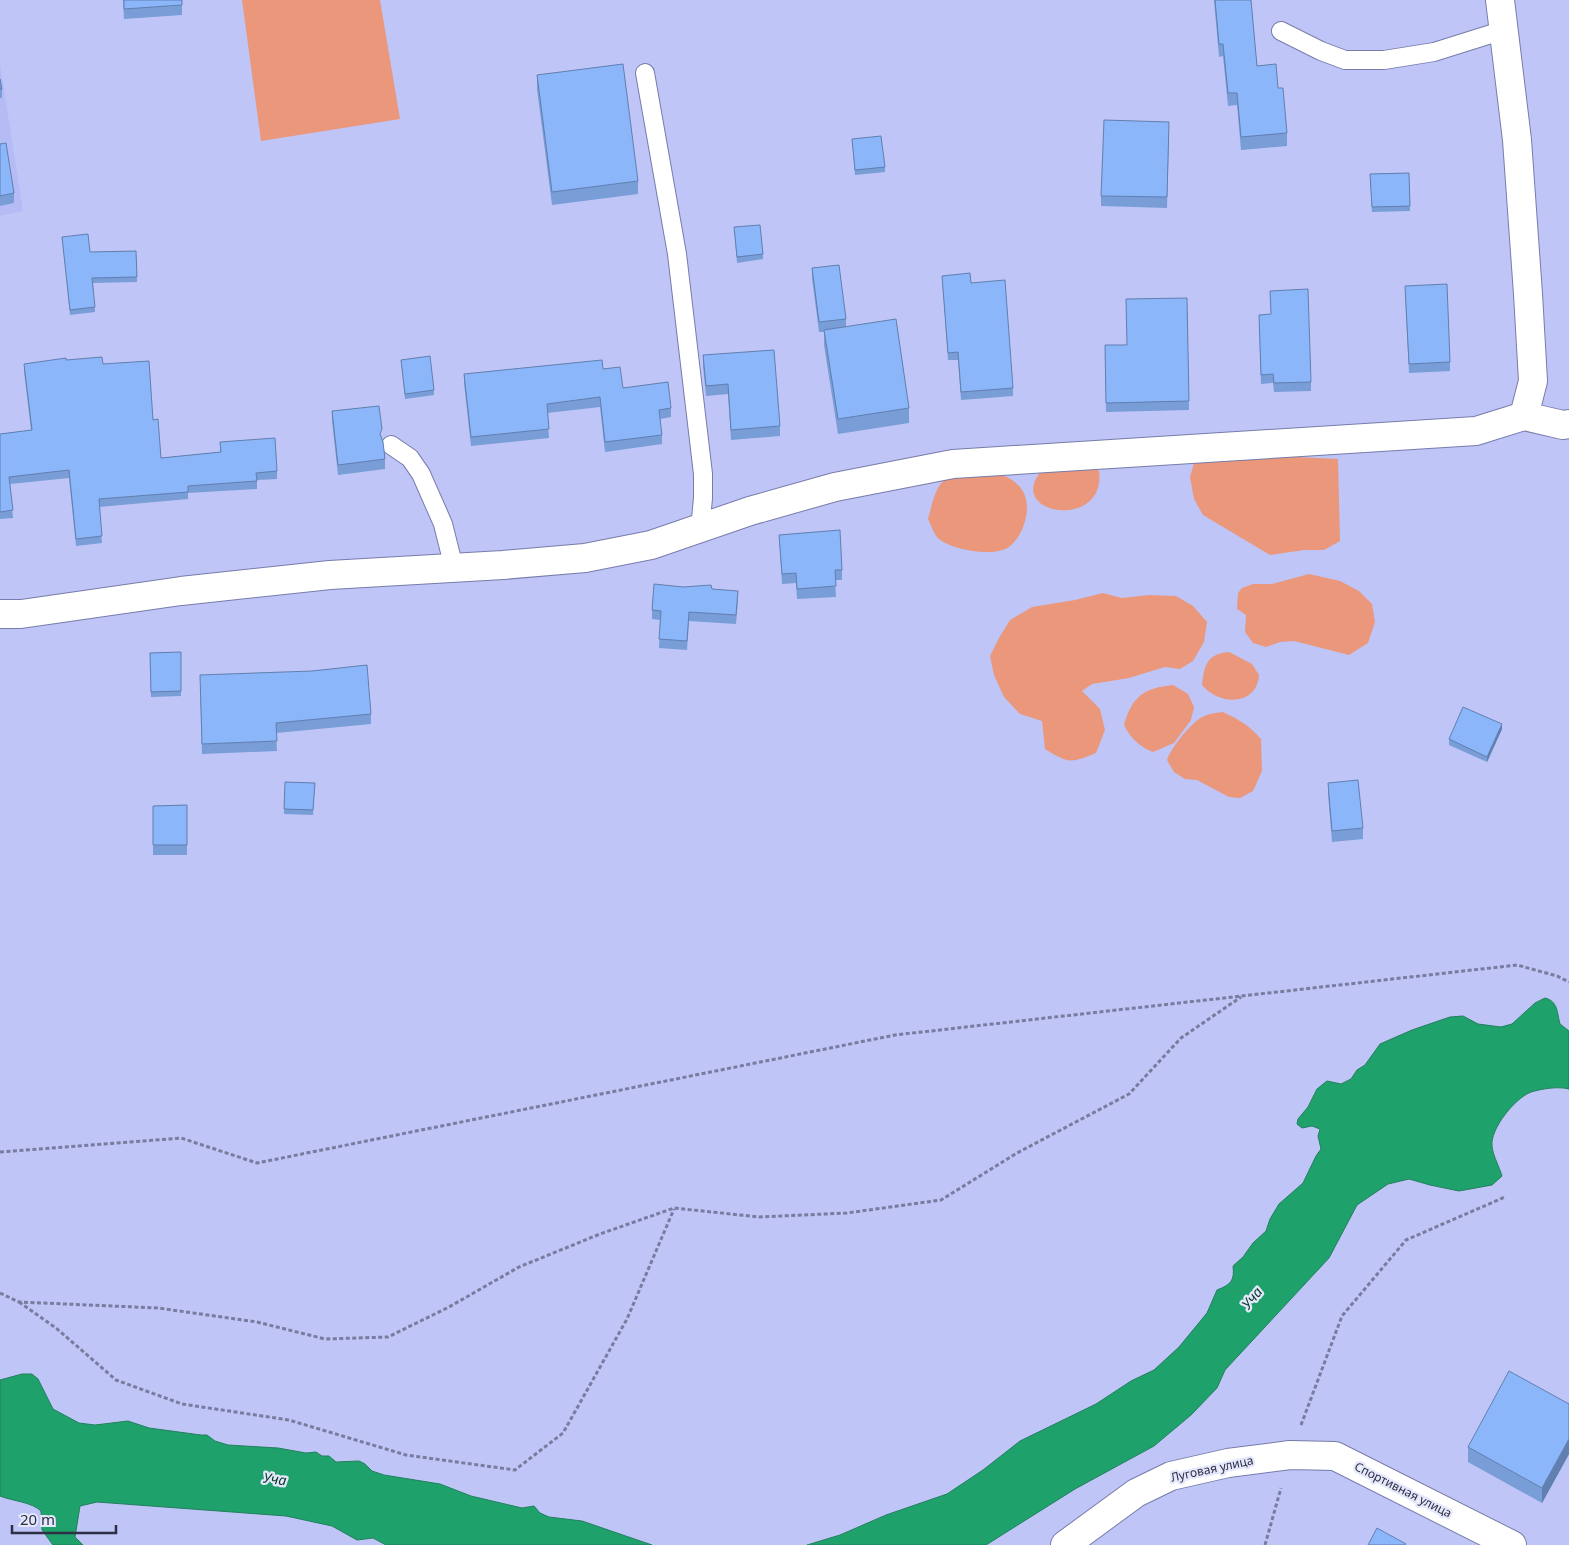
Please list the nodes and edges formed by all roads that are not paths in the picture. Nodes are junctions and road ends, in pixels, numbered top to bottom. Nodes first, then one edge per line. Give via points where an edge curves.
1 (1500, 0) edge
2 (1504, 30) junction
3 (1281, 31) dead end
4 (645, 73) dead end
5 (1524, 416) junction
6 (1569, 424) edge
7 (391, 445) dead end
8 (700, 528) junction
9 (454, 568) junction
10 (0, 614) edge
11 (1290, 1455) joint
12 (1064, 1545) edge
13 (1512, 1545) edge

1 - 2 street
2 - 3 lane via 1434,52 1384,60 1345,60
2 - 5 street via 1517,140 1533,381
4 - 8 lane via 677,254 703,474
5 - 6 street
5 - 8 street via 1476,431 953,464 835,487
7 - 9 lane via 410,458 421,474 443,524
8 - 9 street via 651,545 585,558
9 - 10 street via 320,576
11 - 12 street, Луговая улица via 1228,1463 1171,1476 1136,1493
11 - 13 street, Спортивная улица via 1335,1456

